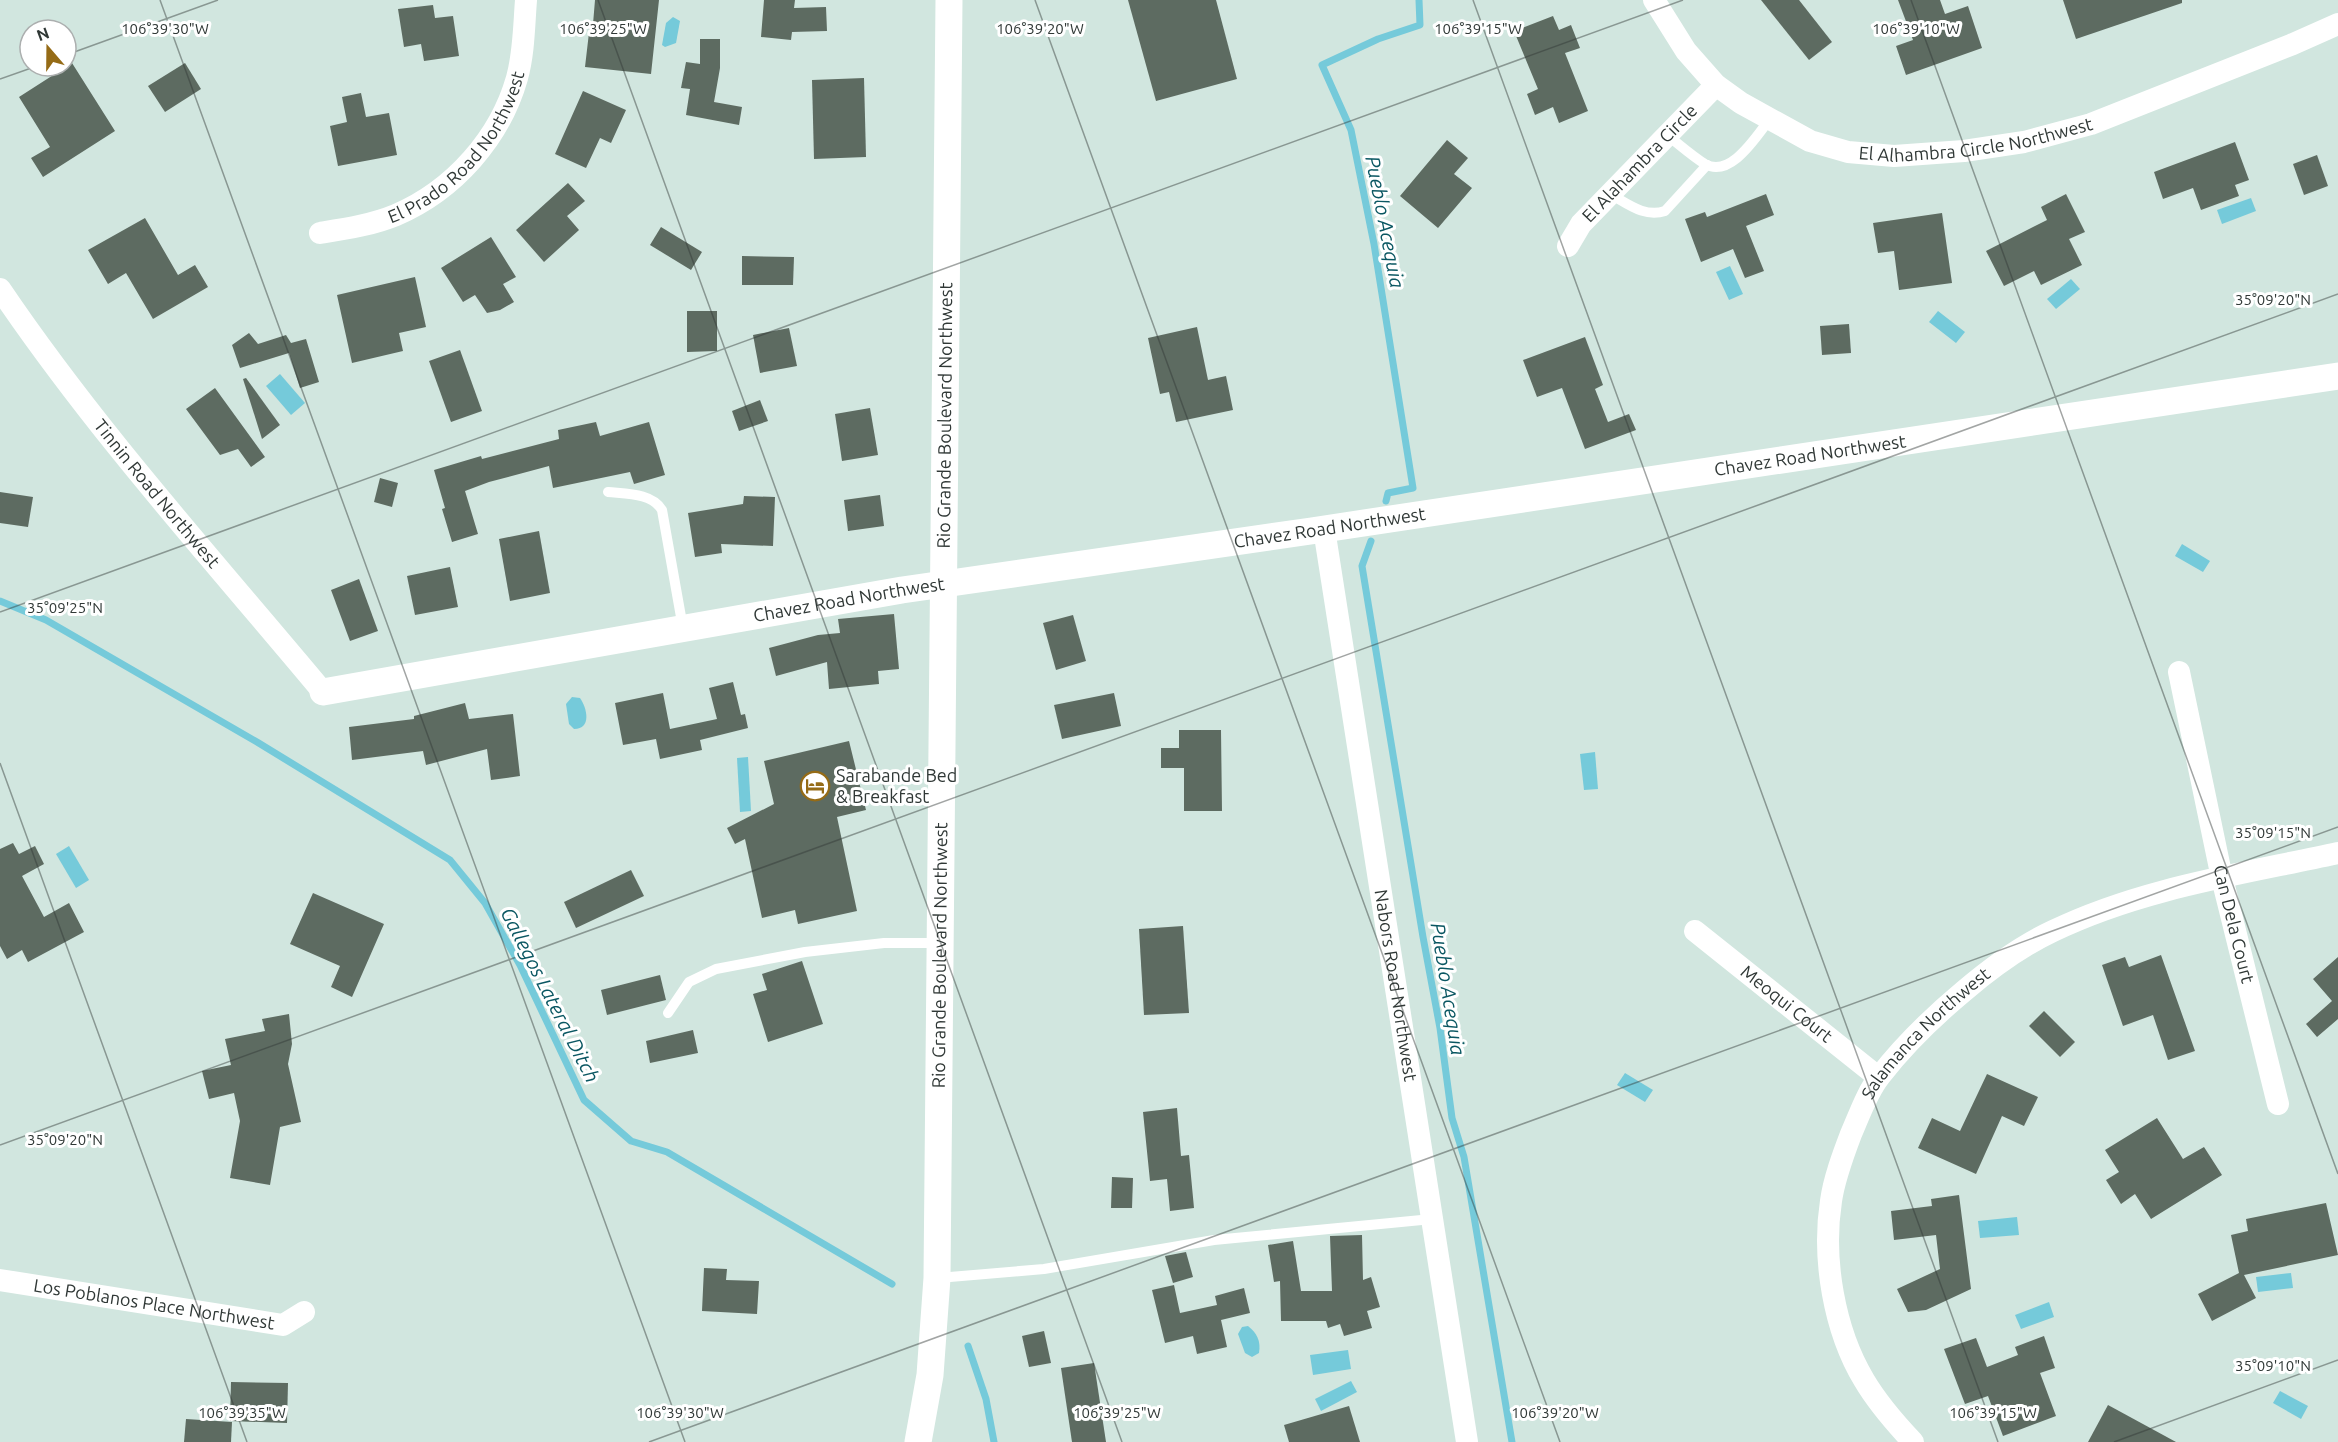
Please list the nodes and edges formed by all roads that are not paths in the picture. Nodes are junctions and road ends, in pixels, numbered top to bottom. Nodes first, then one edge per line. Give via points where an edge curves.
1 (526, 0) edge
2 (949, 0) edge
3 (1654, 0) edge
4 (2338, 24) edge
5 (1716, 85) junction
6 (1770, 119) junction
7 (1667, 135) junction
8 (1707, 165) junction
9 (1610, 194) junction
10 (320, 233) dead end
11 (1568, 246) dead end
12 (0, 289) edge
13 (2338, 376) edge
14 (608, 492) dead end
15 (1324, 529) junction
16 (944, 584) junction
17 (683, 628) junction
18 (2180, 672) dead end
19 (323, 692) joint
20 (2338, 852) edge
21 (2222, 878) junction
22 (1695, 931) dead end
23 (942, 943) junction
24 (668, 1013) dead end
25 (1878, 1077) junction
26 (2278, 1104) dead end
27 (1432, 1219) junction
28 (937, 1278) junction
29 (0, 1280) edge
30 (304, 1312) dead end
31 (918, 1442) edge
32 (1467, 1442) edge
33 (1912, 1442) edge

1 - 10 street, El Prado Road Northwest via 518,75 509,102 484,146 446,184 396,215
2 - 16 street, Rio Grande Boulevard Northwest
3 - 5 street, El Alhambra Circle Northwest via 1686,51
4 - 6 street, El Alhambra Circle Northwest via 2091,124 2024,142 1894,156 1848,152 1810,141
5 - 6 street, El Alhambra Circle Northwest
5 - 7 street, El Alahambra Circle
6 - 8 lane via 1734,162
7 - 8 lane
7 - 9 street, El Alahambra Circle
8 - 9 lane via 1665,211 1646,213
9 - 11 street, El Alahambra Circle via 1581,224
12 - 19 street, Tinnin Road Northwest via 41,350 119,448
13 - 15 street, Chavez Road Northwest
14 - 17 lane via 651,499 662,510
15 - 16 street, Chavez Road Northwest
15 - 27 street, Nabors Road Northwest
16 - 17 street, Chavez Road Northwest
16 - 23 street, Rio Grande Boulevard Northwest
17 - 19 street, Chavez Road Northwest
18 - 21 street, Can Dela Court
20 - 21 street, Salamanca Northwest
21 - 25 street, Salamanca Northwest via 2112,905 2051,932 1990,969 1937,1013
21 - 26 street, Can Dela Court
22 - 25 street, Meoqui Court
23 - 24 lane via 884,943 805,952 716,969 689,982
23 - 28 street, Rio Grande Boulevard Northwest
25 - 33 street, Salamanca Northwest via 1845,1151 1831,1201 1828,1257 1842,1333 1864,1380
27 - 28 lane via 1214,1240 1044,1269
27 - 32 street, Nabors Road Northwest
28 - 31 street, Rio Grande Boulevard Northwest via 930,1375
29 - 30 street, Los Poblanos Place Northwest via 283,1325

